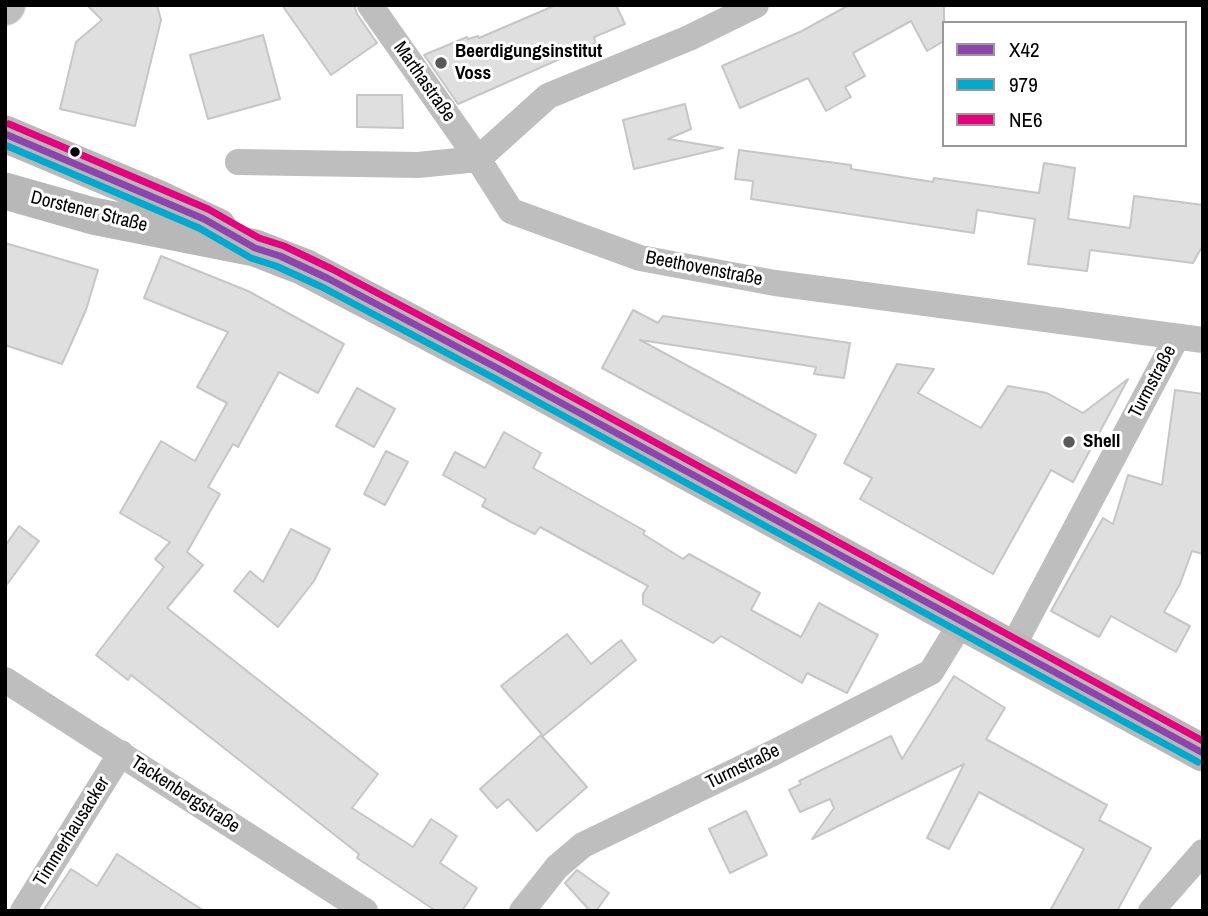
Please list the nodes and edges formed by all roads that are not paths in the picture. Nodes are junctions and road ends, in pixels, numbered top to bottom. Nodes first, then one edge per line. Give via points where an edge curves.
1 (370, 5) edge
2 (756, 5) edge
3 (5, 134) edge
4 (478, 159) junction
5 (238, 162) dead end
6 (5, 191) edge
7 (255, 248) junction
8 (1190, 338) edge
9 (961, 622) junction
10 (1011, 650) junction
11 (5, 680) edge
12 (121, 753) junction
13 (1203, 753) edge
14 (1203, 852) edge
15 (23, 911) edge
16 (365, 911) edge
17 (522, 911) edge
18 (1151, 911) edge

1 - 4 street, Marthastraße
2 - 4 street via 548,96
3 - 7 main road, Dorstener Straße via 204,219
4 - 5 street via 418,165
4 - 8 street, Beethovenstraße via 511,211 640,258 775,284
6 - 7 main road, Dorstener Straße via 93,216
7 - 9 main road, Dorstener Straße via 304,267 499,369
8 - 10 street, Turmstraße
9 - 10 main road, Dorstener Straße
9 - 17 street, Turmstraße via 931,673 583,845 557,867
10 - 13 main road, Dorstener Straße
11 - 12 street, Tackenbergstraße
12 - 15 street, Timmerhausacker
12 - 16 street, Tackenbergstraße
14 - 18 street

